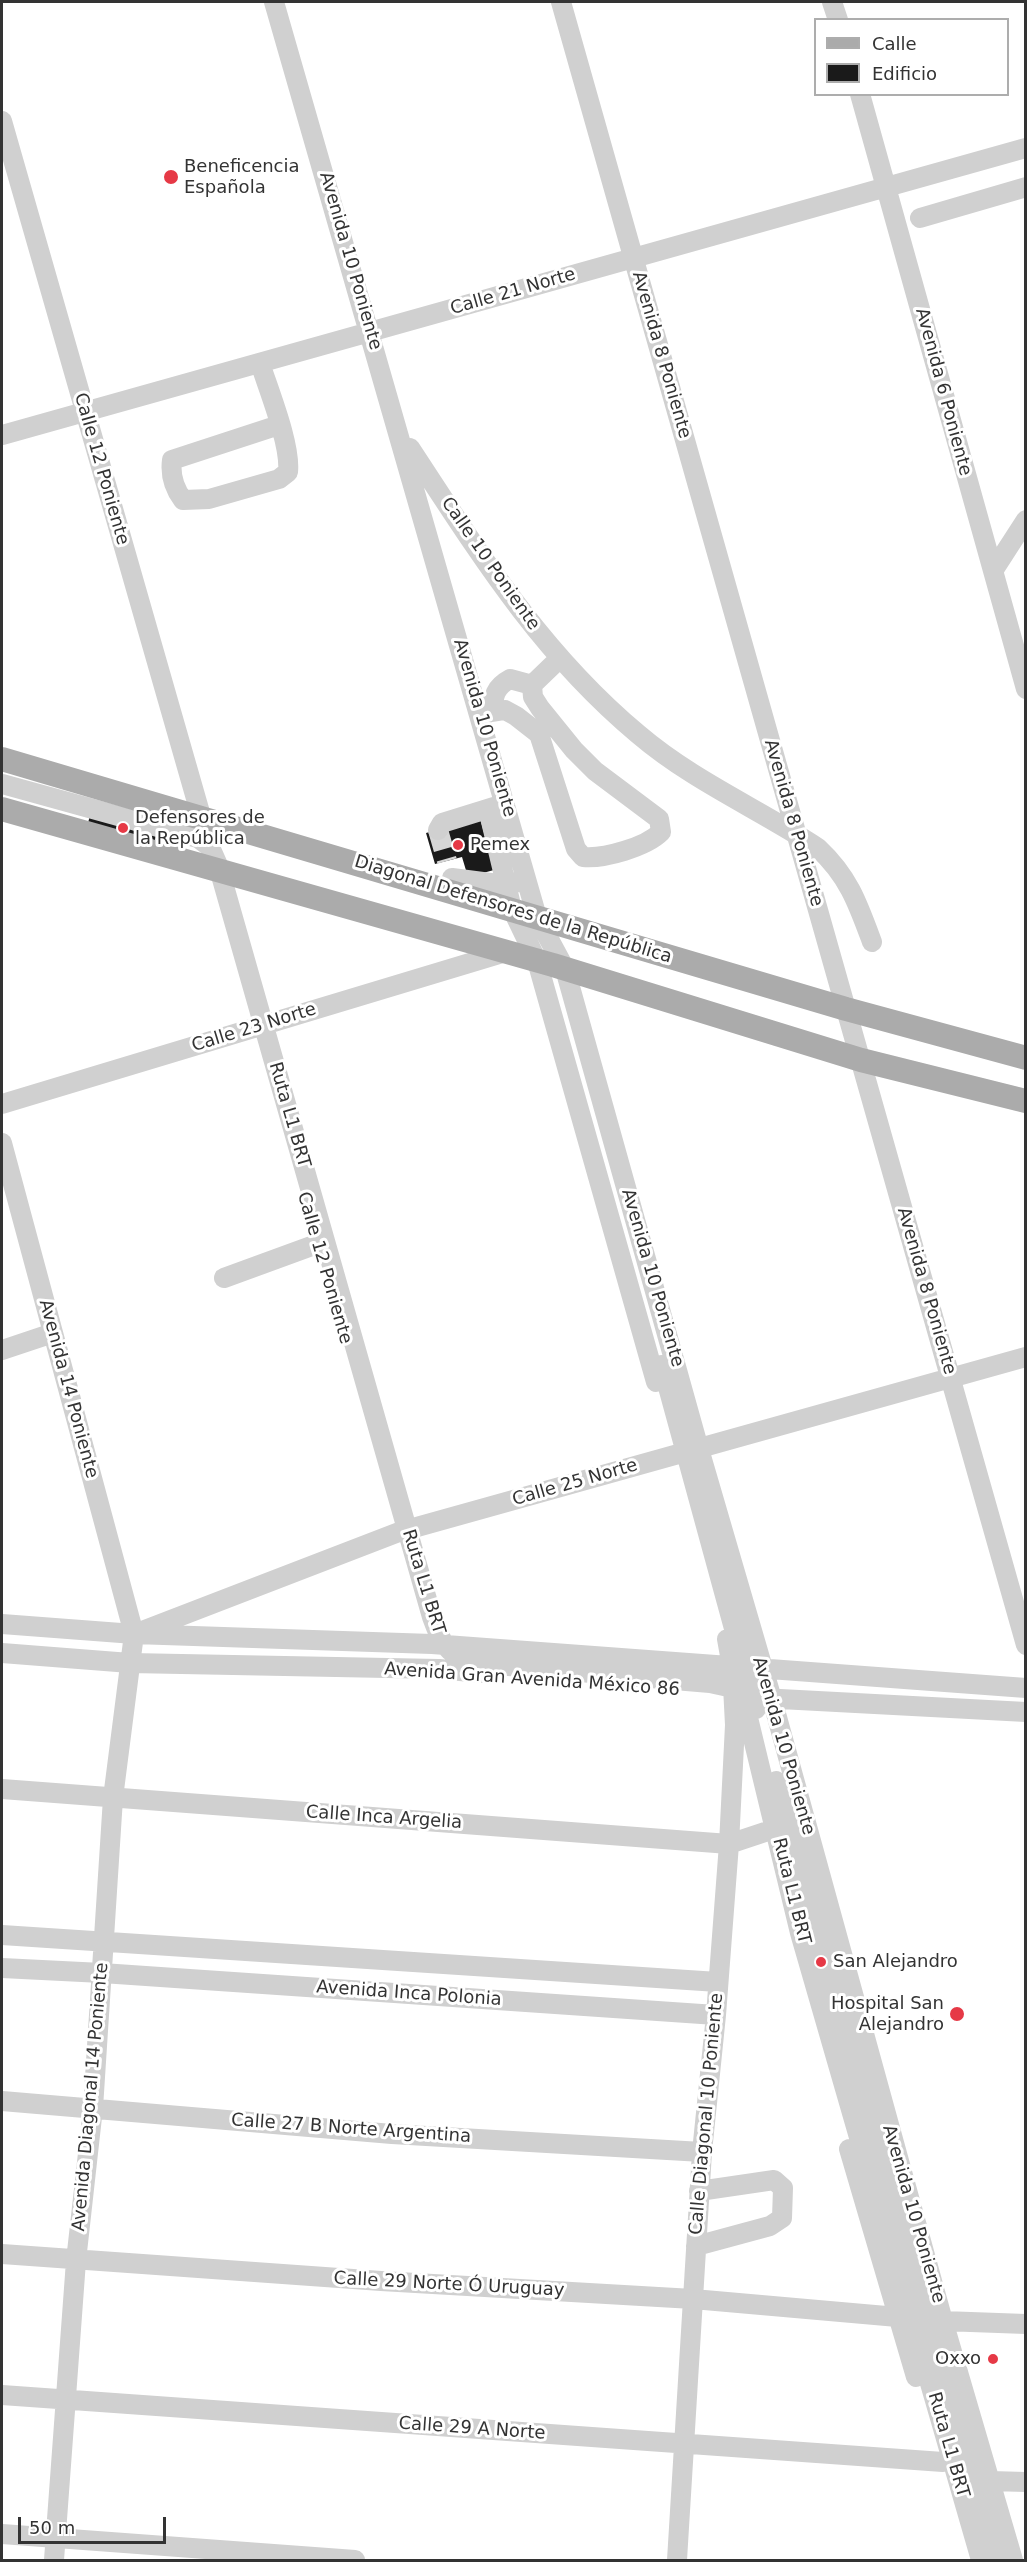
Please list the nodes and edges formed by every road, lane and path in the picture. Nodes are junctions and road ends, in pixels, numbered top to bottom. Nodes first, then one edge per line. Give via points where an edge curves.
1 (274, 2) edge
2 (561, 2) edge
3 (832, 2) edge
4 (837, 18) edge
5 (861, 96) edge
6 (2, 121) edge
7 (1026, 148) edge
8 (886, 187) junction
9 (1026, 187) edge
10 (920, 218) dead end
11 (633, 258) junction
12 (370, 332) junction
13 (260, 363) junction
14 (85, 412) junction
15 (279, 425) junction
16 (399, 430) junction
17 (2, 435) edge
18 (1026, 520) edge
19 (993, 571) junction
20 (560, 658) junction
21 (532, 685) junction
22 (1026, 689) edge
23 (486, 713) junction
24 (2, 759) edge
25 (2, 772) edge
26 (2, 784) edge
27 (496, 806) junction
28 (2, 809) edge
29 (201, 816) junction
30 (438, 830) dead end
31 (796, 833) junction
32 (214, 868) junction
33 (452, 877) junction
34 (527, 879) junction
35 (506, 885) junction
36 (522, 916) junction
37 (872, 942) dead end
38 (506, 952) junction
39 (552, 965) junction
40 (846, 1009) junction
41 (259, 1027) junction
42 (1026, 1058) edge
43 (861, 1060) junction
44 (1026, 1101) edge
45 (2, 1104) edge
46 (2, 1143) edge
47 (317, 1244) junction
48 (224, 1278) dead end
49 (53, 1333) junction
50 (2, 1350) edge
51 (1026, 1357) edge
52 (951, 1378) junction
53 (687, 1452) junction
54 (403, 1531) junction
55 (2, 1624) edge
56 (134, 1634) junction
57 (438, 1645) junction
58 (1026, 1645) edge
59 (2, 1653) edge
60 (130, 1663) junction
61 (744, 1668) junction
62 (439, 1669) junction
63 (1026, 1688) edge
64 (744, 1695) junction
65 (1026, 1712) edge
66 (2, 1790) edge
67 (113, 1798) junction
68 (765, 1832) junction
69 (729, 1844) junction
70 (2, 1935) edge
71 (103, 1941) junction
72 (2, 1968) edge
73 (102, 1973) junction
74 (718, 1982) junction
75 (716, 2015) junction
76 (2, 2101) edge
77 (93, 2108) junction
78 (702, 2152) junction
79 (699, 2191) junction
80 (696, 2246) junction
81 (2, 2254) edge
82 (76, 2261) junction
83 (693, 2299) junction
84 (920, 2320) junction
85 (1026, 2324) edge
86 (2, 2395) edge
87 (67, 2399) junction
88 (684, 2445) junction
89 (943, 2462) junction
90 (990, 2481) junction
91 (1026, 2482) edge
92 (2, 2535) edge
93 (56, 2537) junction
94 (268, 2557) edge
95 (54, 2560) edge
96 (355, 2560) edge
97 (677, 2560) edge
98 (973, 2560) edge
99 (981, 2560) edge
100 (998, 2560) edge
101 (1013, 2560) edge

1 - 12 street, Avenida 10 Poniente
2 - 11 street, Avenida 8 Poniente
3 - 4 street
5 - 8 street, Avenida 6 Poniente
6 - 14 street, Calle 12 Poniente
7 - 8 street, Calle 21 Norte
8 - 11 street, Calle 21 Norte
8 - 19 street, Avenida 6 Poniente
9 - 10 street
11 - 12 street, Calle 21 Norte
11 - 31 street, Avenida 8 Poniente
12 - 13 street, Calle 21 Norte
12 - 16 street, Avenida 10 Poniente
13 - 14 street, Calle 21 Norte
13 - 15 street
14 - 17 street, Calle 21 Norte
14 - 29 street, Calle 12 Poniente
15 - 15 street via 172,459 176,491 183,500 209,499 279,479 288,472 289,460
16 - 20 street, Calle 10 Poniente via 495,578
16 - 23 street, Avenida 10 Poniente
18 - 19 street
19 - 22 street, Avenida 6 Poniente
20 - 21 street
20 - 31 street, Calle 10 Poniente via 639,735 697,777
21 - 23 street via 510,679 501,684
21 - 23 street via 540,708 574,750 595,771 659,819 661,832 652,842 583,858 576,849 539,734 505,710
23 - 27 street, Avenida 10 Poniente
24 - 29 main road, Diagonal Defensores de la República
25 - 36 street
26 - 32 street via 198,838 212,850
27 - 30 street via 442,822
27 - 34 street, Avenida 10 Poniente
27 - 35 street
28 - 32 main road
29 - 33 main road, Diagonal Defensores de la República
31 - 37 street, Calle 10 Poniente via 818,848 845,878
31 - 40 street, Avenida 8 Poniente
32 - 38 main road
32 - 41 street, Calle 12 Poniente
33 - 35 street
33 - 36 main road, Diagonal Defensores de la República
34 - 35 street
34 - 36 street, Avenida 10 Poniente
35 - 36 street
36 - 39 street, Avenida 10 Poniente
36 - 39 street, Avenida 10 Poniente
36 - 40 main road, Diagonal Defensores de la República
38 - 39 main road
38 - 41 street, Calle 23 Norte
39 - 43 main road
39 - 53 street, Avenida 10 Poniente
39 - 53 street, Avenida 10 Poniente
40 - 42 main road, Diagonal Defensores de la República
40 - 43 street, Avenida 8 Poniente
41 - 45 street, Calle 23 Norte
41 - 47 street, Calle 12 Poniente
41 - 54 street, Ruta L1 BRT
43 - 44 main road
43 - 52 street, Avenida 8 Poniente
46 - 49 street, Avenida 14 Poniente
47 - 48 street
47 - 54 street, Calle 12 Poniente
49 - 50 street
49 - 56 street, Avenida 14 Poniente
51 - 52 street, Calle 25 Norte
52 - 53 street, Calle 25 Norte
52 - 58 street, Avenida 8 Poniente
53 - 54 street, Calle 25 Norte
53 - 61 street, Avenida 10 Poniente
53 - 61 street, Avenida 10 Poniente via 727,1641
54 - 56 street, Calle 25 Norte
54 - 57 street, Ruta L1 BRT
55 - 56 street, Avenida Gran Avenida México 86
56 - 57 street, Avenida Gran Avenida México 86
56 - 60 street, Avenida Diagonal 14 Poniente
57 - 61 street, Avenida Gran Avenida México 86
57 - 62 street
57 - 64 street, Ruta L1 BRT via 473,1663 710,1683
59 - 60 street, Avenida Gran Avenida México 86
60 - 62 street, Avenida Gran Avenida México 86
60 - 67 street, Avenida Diagonal 14 Poniente
61 - 63 street, Avenida Gran Avenida México 86
61 - 64 street, Calle Diagonal 10 Poniente
61 - 64 street, Avenida 10 Poniente
62 - 64 street, Avenida Gran Avenida México 86
64 - 65 street, Avenida Gran Avenida México 86
64 - 68 street, Avenida 10 Poniente
64 - 69 street, Calle Diagonal 10 Poniente via 735,1725
64 - 84 street, Avenida 10 Poniente
64 - 84 street, Ruta L1 BRT via 800,1933
66 - 67 street, Calle Inca Argelia
67 - 69 street, Calle Inca Argelia
67 - 71 street, Avenida Diagonal 14 Poniente
68 - 69 street, Calle Inca Argelia
68 - 84 street, Avenida 10 Poniente via 819,2041
69 - 74 street, Calle Diagonal 10 Poniente
70 - 71 street, Avenida Inca Polonia
71 - 73 street, Avenida Diagonal 14 Poniente
71 - 74 street, Avenida Inca Polonia
72 - 73 street, Avenida Inca Polonia
73 - 75 street, Avenida Inca Polonia
73 - 77 street, Avenida Diagonal 14 Poniente
74 - 75 street, Calle Diagonal 10 Poniente
75 - 78 street, Calle Diagonal 10 Poniente
76 - 77 street, Calle 27 B Norte Argentina
77 - 78 street, Calle 27 B Norte Argentina via 404,2134
77 - 82 street, Avenida Diagonal 14 Poniente
78 - 79 street, Calle Diagonal 10 Poniente
79 - 80 street, Calle Diagonal 10 Poniente
79 - 80 street via 774,2180 783,2188 782,2218 770,2226
80 - 83 street, Calle Diagonal 10 Poniente
81 - 82 street, Calle 29 Norte Ó Uruguay
82 - 83 street, Calle 29 Norte Ó Uruguay
82 - 87 street, Avenida Diagonal 14 Poniente
83 - 84 street, Calle 29 Norte Ó Uruguay
83 - 88 street, Calle Diagonal 10 Poniente
84 - 85 street, Calle 29 Norte Ó Uruguay
84 - 89 street, Avenida 10 Poniente
84 - 90 street, Avenida 10 Poniente
84 - 99 street, Ruta L1 BRT
84 - 100 street, Ruta L1 BRT
86 - 87 street, Calle 29 A Norte
87 - 88 street, Calle 29 A Norte
87 - 93 street, Avenida Diagonal 14 Poniente
88 - 89 street, Calle 29 A Norte
88 - 97 street, Calle Diagonal 10 Poniente
89 - 98 street, Avenida 10 Poniente
90 - 91 street
90 - 101 street, Avenida 10 Poniente
92 - 93 street
93 - 94 street
93 - 95 street, Avenida Diagonal 14 Poniente
94 - 96 street

